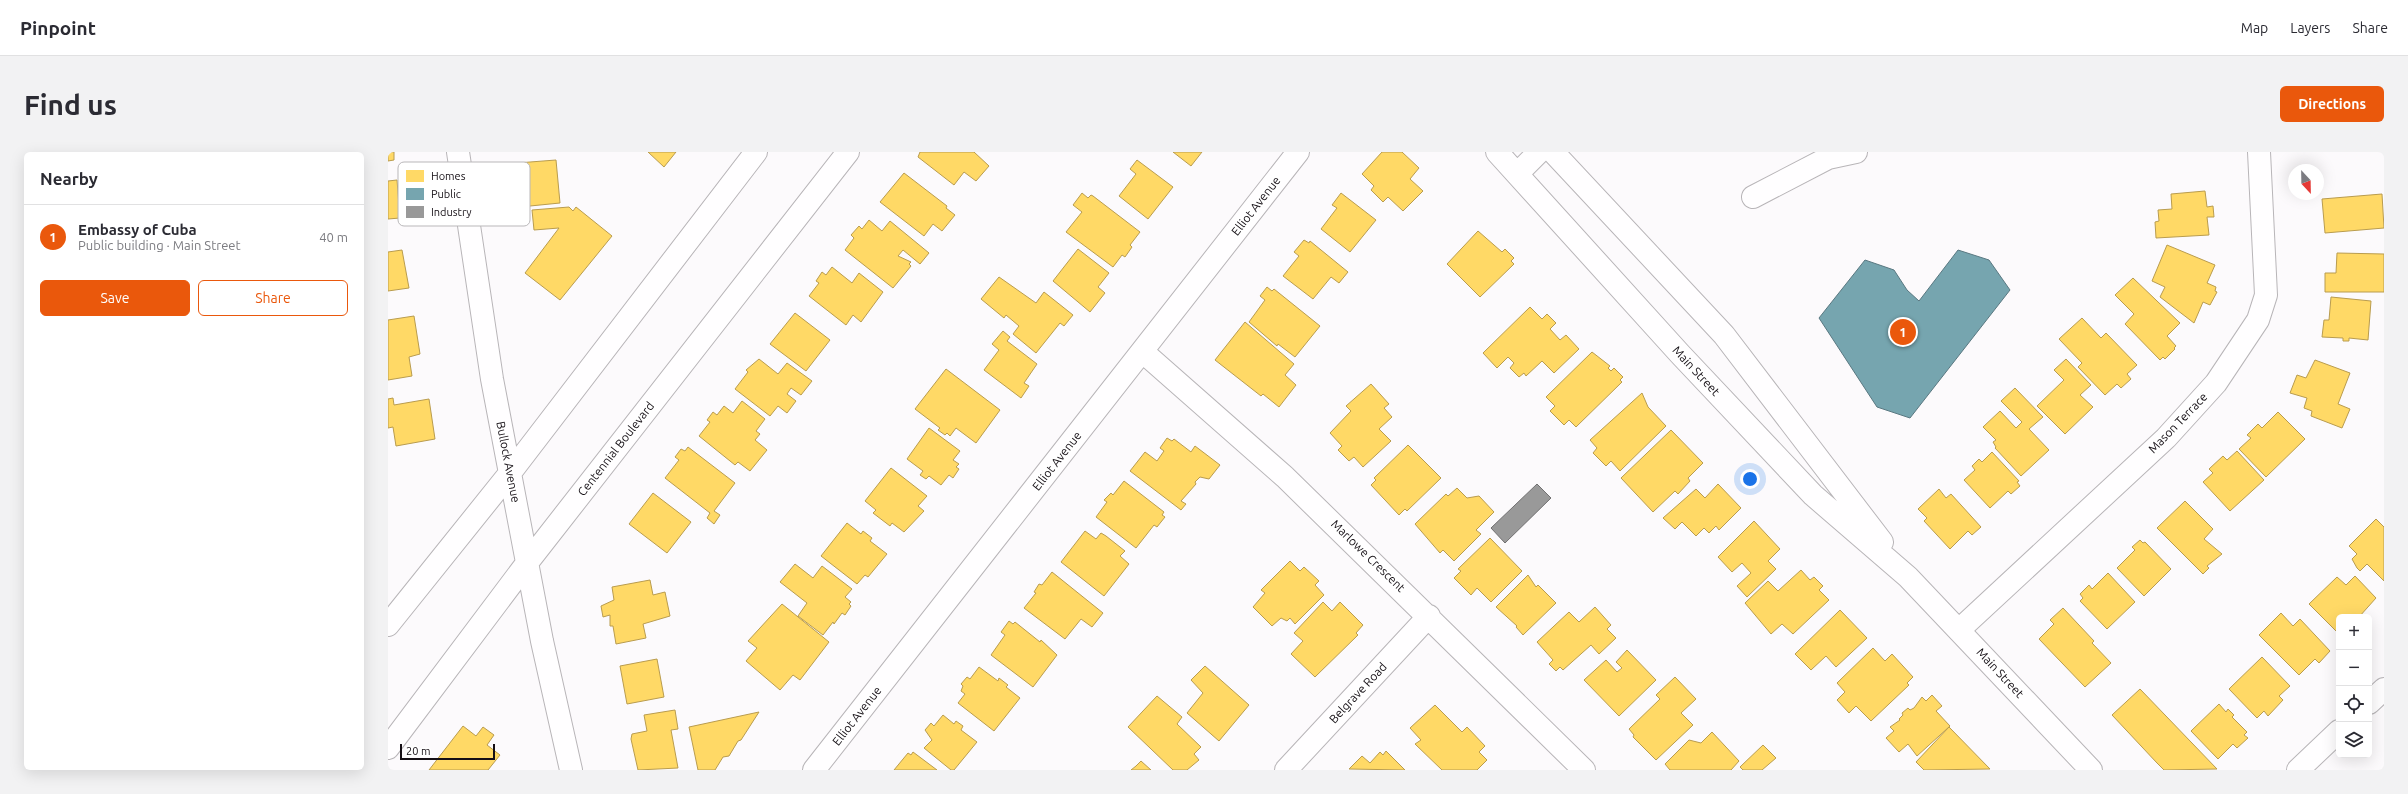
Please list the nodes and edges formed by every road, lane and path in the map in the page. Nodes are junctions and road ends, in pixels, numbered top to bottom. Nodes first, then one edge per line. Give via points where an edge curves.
1 (458, 152) edge
2 (756, 152) edge
3 (848, 152) edge
4 (1298, 152) edge
5 (1497, 152) edge
6 (1539, 152) edge
7 (1553, 152) edge
8 (1856, 152) edge
9 (2259, 152) edge
10 (459, 162) edge
11 (1517, 174) junction
12 (1753, 197) dead end
13 (469, 226) edge
14 (1143, 352) junction
15 (510, 473) junction
16 (527, 563) junction
17 (1908, 577) junction
18 (1429, 616) junction
19 (388, 625) edge
20 (1959, 630) junction
21 (2384, 689) edge
22 (2372, 700) edge
23 (2336, 734) edge
24 (388, 748) edge
25 (571, 770) edge
26 (814, 770) edge
27 (1286, 770) edge
28 (1584, 770) edge
29 (2091, 770) edge
30 (2298, 770) edge

1 - 10 street, Bullock Avenue
2 - 15 street
3 - 16 street, Centennial Boulevard
4 - 14 street, Elliot Avenue
5 - 11 street, Main Street
6 - 11 street
7 - 17 street, Main Street via 1724,336
8 - 12 street via 1828,158
9 - 20 street, Mason Terrace via 2266,295 2258,320 2216,383 2166,438
11 - 17 street, Main Street via 1680,354 1813,495
13 - 15 street, Bullock Avenue via 492,379
14 - 18 street, Marlowe Crescent via 1285,477
14 - 26 street, Elliot Avenue
15 - 16 street, Bullock Avenue
15 - 19 street
16 - 24 street, Centennial Boulevard
16 - 25 street, Bullock Avenue
17 - 20 street, Main Street
18 - 27 street, Belgrave Road
18 - 28 street, Marlowe Crescent
20 - 29 street, Main Street
21 - 22 street
23 - 30 street

